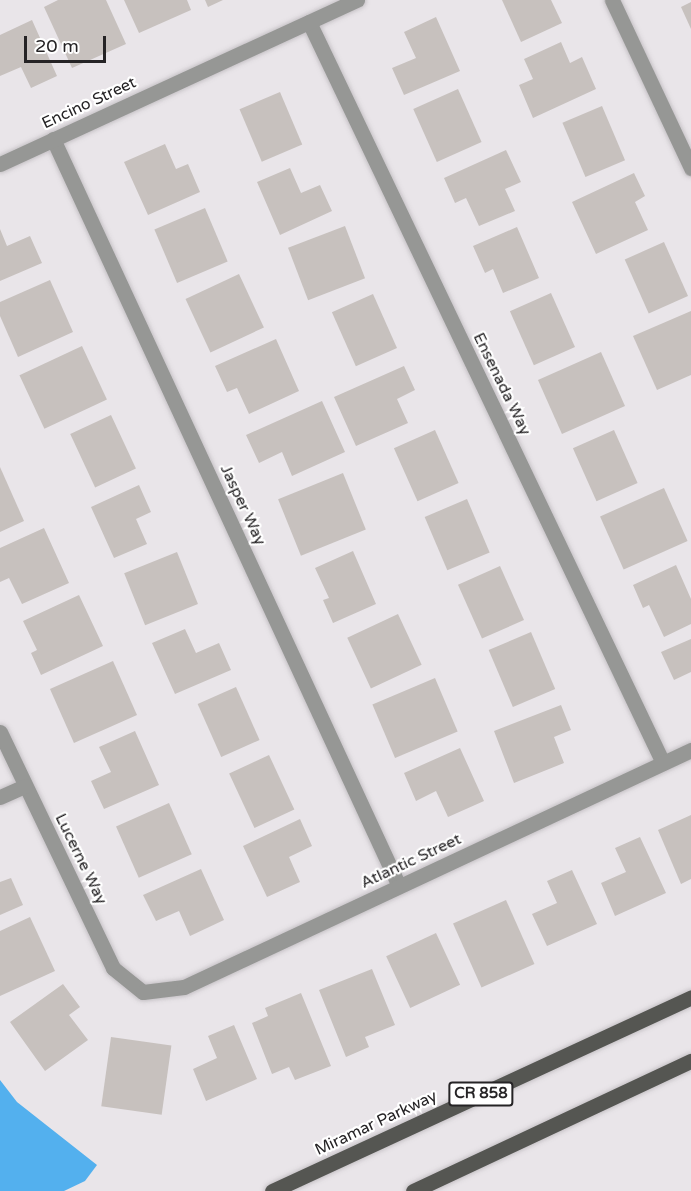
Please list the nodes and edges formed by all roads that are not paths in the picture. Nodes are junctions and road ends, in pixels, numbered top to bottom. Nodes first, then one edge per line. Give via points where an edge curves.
1 (357, 0) edge
2 (612, 0) edge
3 (309, 22) junction
4 (53, 139) junction
5 (0, 164) edge
6 (691, 168) edge
7 (0, 732) edge
8 (691, 750) edge
9 (663, 763) junction
10 (25, 786) junction
11 (0, 797) edge
12 (399, 886) junction
13 (143, 992) joint
14 (691, 997) edge
15 (691, 1061) edge
16 (272, 1191) edge
17 (413, 1191) edge

1 - 3 street, Encino Street
2 - 6 street
3 - 4 street, Encino Street
3 - 9 street, Ensenada Way
4 - 5 street, Encino Street
4 - 12 street, Jasper Way
7 - 10 street, Lucerne Way
8 - 9 street, Atlantic Street
9 - 12 street, Atlantic Street
10 - 11 street
10 - 13 street, Lucerne Way via 113,968
12 - 13 street, Atlantic Street via 184,987
14 - 16 main road, Miramar Parkway / CR 858
15 - 17 main road

